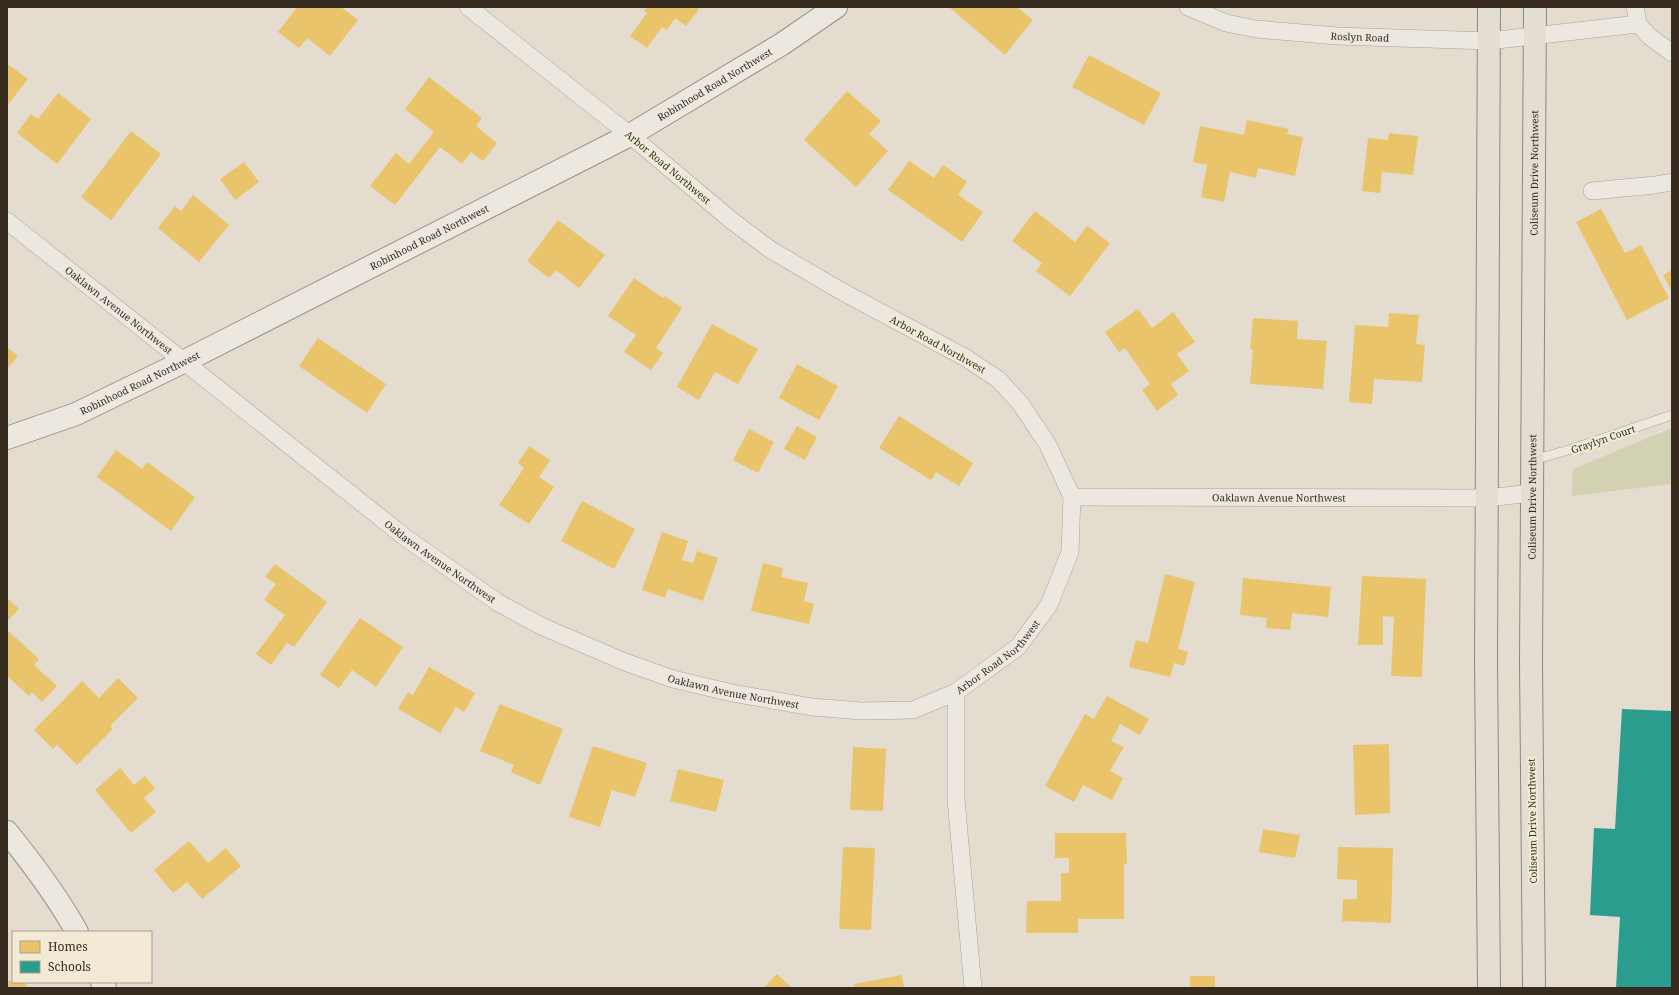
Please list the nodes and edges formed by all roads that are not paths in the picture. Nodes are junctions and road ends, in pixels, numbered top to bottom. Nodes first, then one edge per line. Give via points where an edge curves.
1 (468, 7) edge
2 (836, 7) edge
3 (1188, 7) edge
4 (1489, 7) edge
5 (1535, 7) edge
6 (1635, 7) edge
7 (1638, 24) junction
8 (1536, 35) junction
9 (1489, 41) junction
10 (1672, 53) edge
11 (630, 135) junction
12 (1672, 182) edge
13 (1592, 191) dead end
14 (7, 221) edge
15 (183, 362) junction
16 (1672, 415) edge
17 (7, 438) edge
18 (1532, 460) junction
19 (1532, 494) junction
20 (1072, 497) junction
21 (1487, 498) junction
22 (956, 692) junction
23 (7, 832) edge
24 (76, 931) edge
25 (973, 988) edge
26 (1489, 988) edge
27 (1534, 988) edge

1 - 11 street, Arbor Road Northwest
2 - 11 street, Robinhood Road Northwest via 782,44
3 - 9 street, Roslyn Road via 1226,23 1256,30 1337,36
4 - 9 main road
5 - 8 main road, Coliseum Drive Northwest
6 - 7 street
7 - 8 street, Roslyn Road
7 - 10 street via 1654,41
8 - 9 street, Roslyn Road
8 - 18 main road, Coliseum Drive Northwest
9 - 21 main road
11 - 15 street, Robinhood Road Northwest
11 - 20 street, Arbor Road Northwest via 731,220 771,250 966,358 999,380 1020,403 1048,445
12 - 13 street
14 - 15 street, Oaklawn Avenue Northwest
15 - 17 street, Robinhood Road Northwest via 76,414
15 - 22 street, Oaklawn Avenue Northwest via 406,538 497,602 541,626 618,659 673,679 732,693 812,707 862,711 913,710
16 - 18 lane, Graylyn Court via 1572,450
18 - 19 main road, Coliseum Drive Northwest
19 - 21 street, Oaklawn Avenue Northwest
19 - 27 main road, Coliseum Drive Northwest
20 - 21 street, Oaklawn Avenue Northwest
20 - 22 street, Arbor Road Northwest via 1070,552 1049,605 1018,647
21 - 26 main road
22 - 25 street, Arbor Road Northwest via 956,799
23 - 24 street via 62,905

